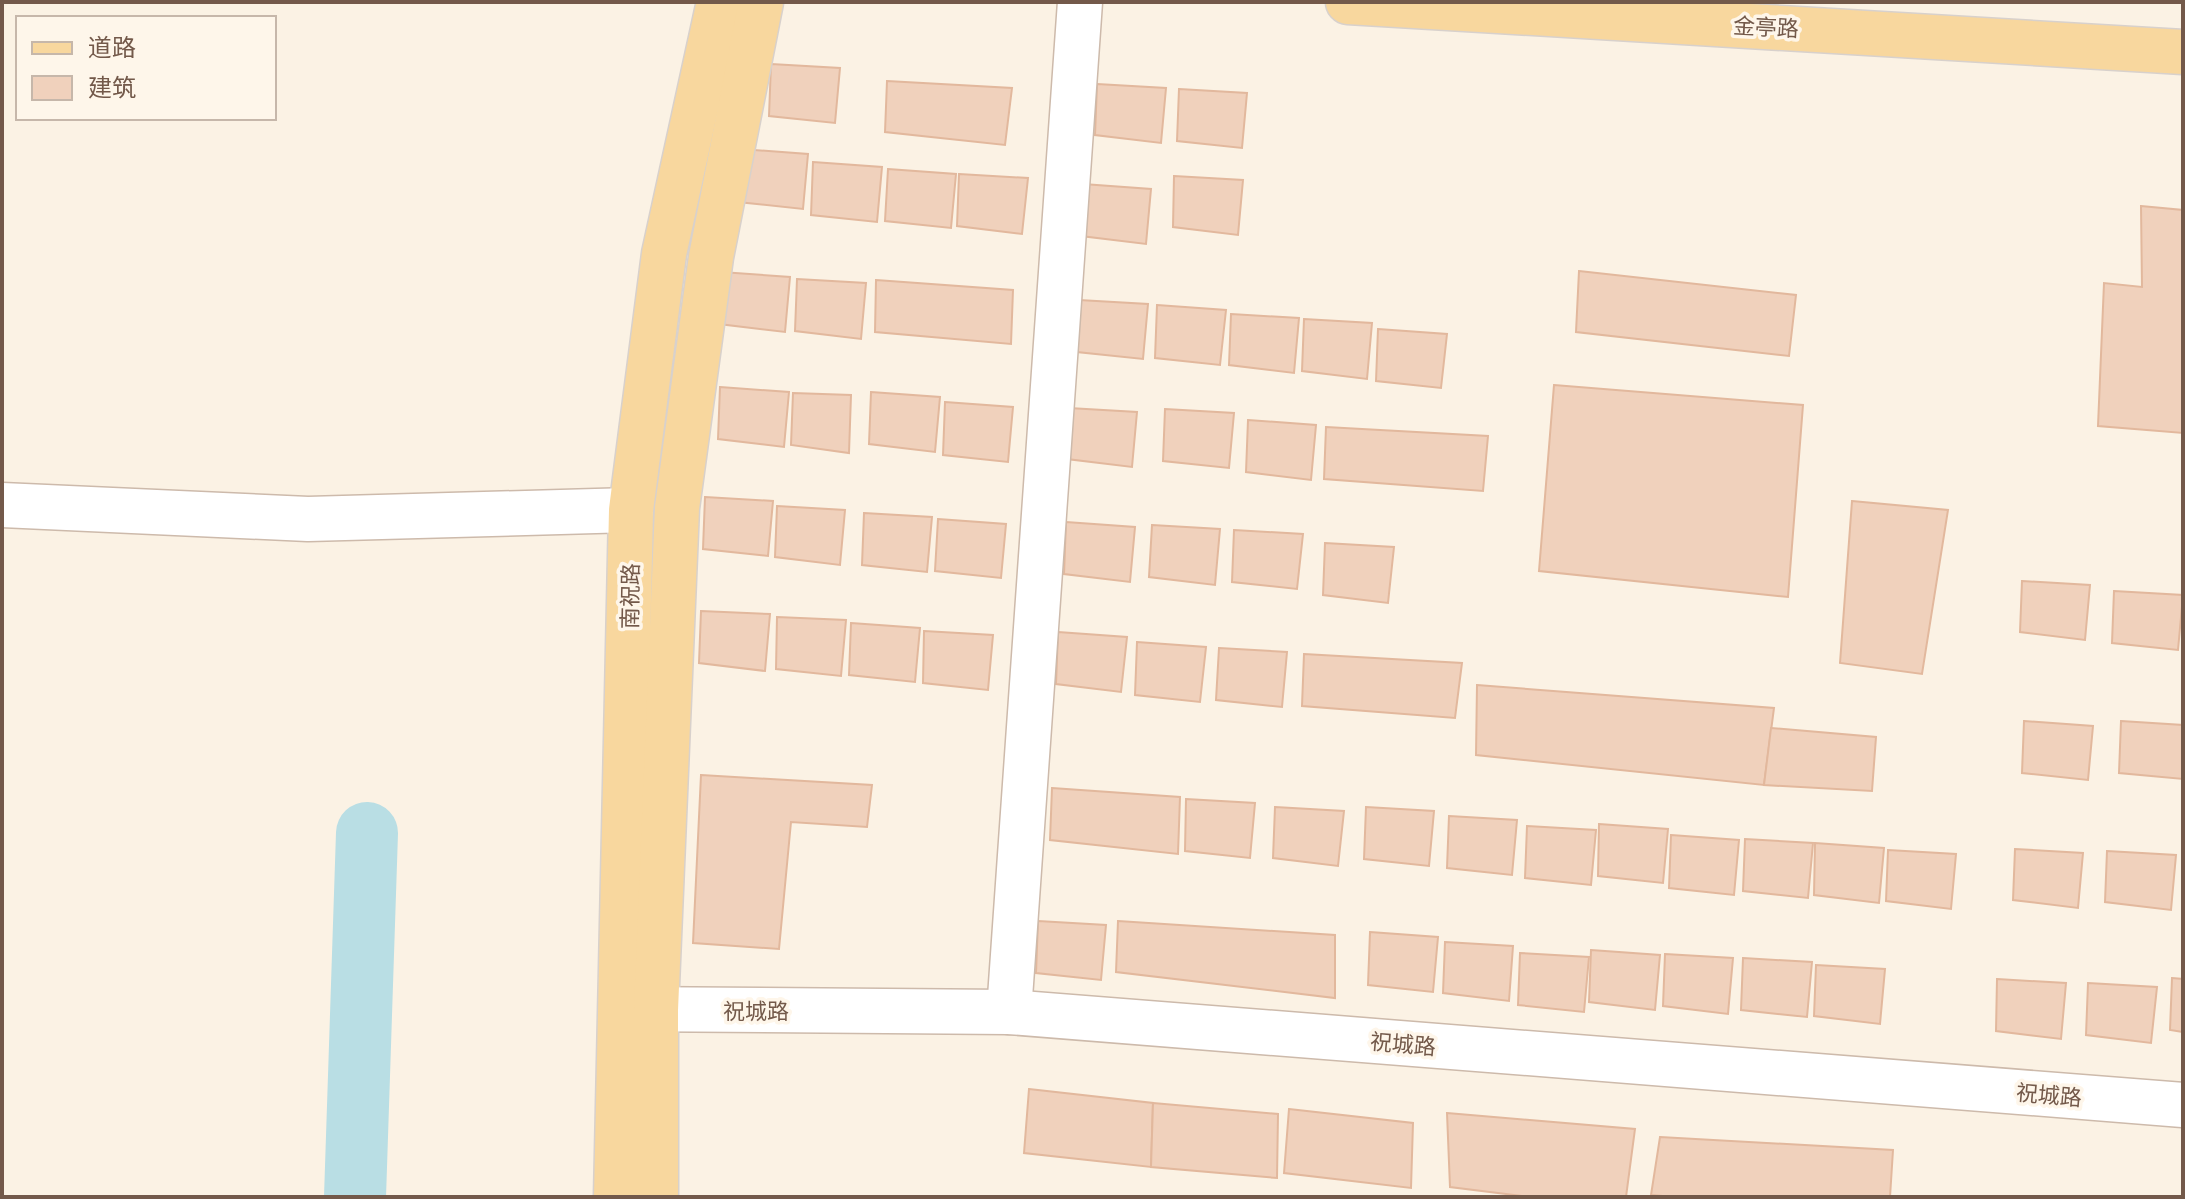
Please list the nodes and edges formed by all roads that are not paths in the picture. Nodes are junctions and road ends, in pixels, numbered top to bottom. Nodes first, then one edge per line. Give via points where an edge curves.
1 (719, 2) edge
2 (761, 2) edge
3 (1080, 2) edge
4 (1348, 2) edge
5 (2183, 52) edge
6 (2, 505) edge
7 (631, 510) junction
8 (639, 1009) junction
9 (1009, 1012) junction
10 (2183, 1105) edge
11 (616, 1197) edge
12 (656, 1197) edge

1 - 7 main road, 南祝路 via 664,254
2 - 8 main road, 南祝路 via 711,257 677,508
3 - 9 street
4 - 5 main road, 金亭路
6 - 7 street via 308,519
7 - 8 main road, 南祝路
8 - 9 street, 祝城路
8 - 11 main road, 南祝路
8 - 12 main road, 南祝路
9 - 10 street, 祝城路

